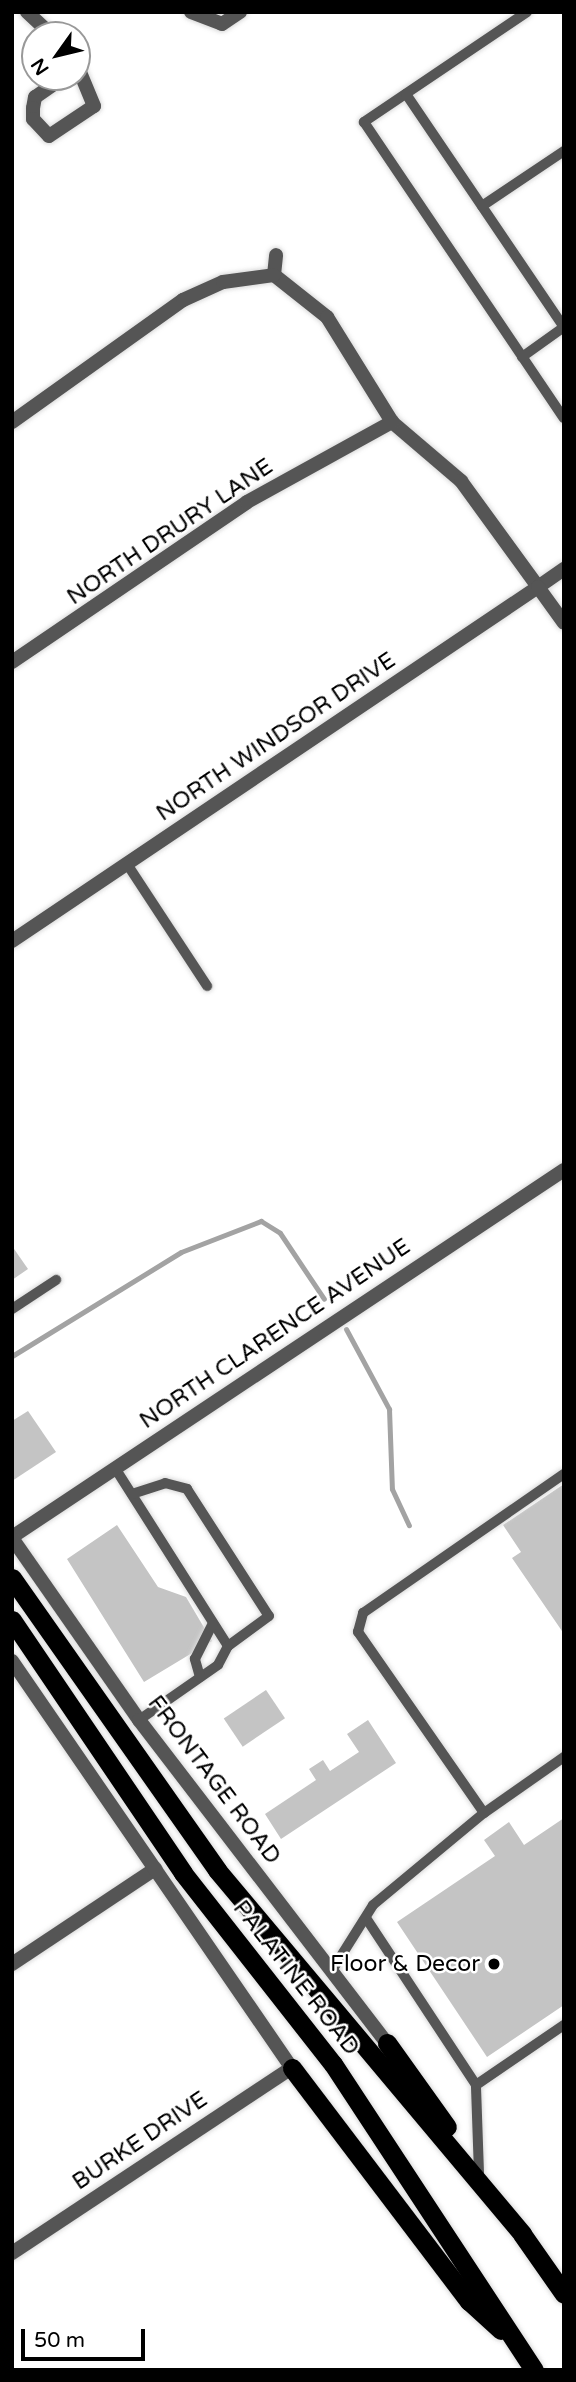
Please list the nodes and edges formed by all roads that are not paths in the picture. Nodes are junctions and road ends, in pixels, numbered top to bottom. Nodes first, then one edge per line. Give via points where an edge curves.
1 (191, 12) edge
2 (240, 12) edge
3 (527, 12) edge
4 (44, 91) edge
5 (87, 91) edge
6 (406, 94) junction
7 (564, 151) edge
8 (482, 206) junction
9 (276, 255) dead end
10 (274, 275) junction
11 (564, 327) edge
12 (522, 357) junction
13 (564, 418) edge
14 (12, 422) edge
15 (392, 422) junction
16 (564, 569) edge
17 (538, 587) junction
18 (564, 623) edge
19 (12, 662) edge
20 (127, 864) junction
21 (12, 941) edge
22 (207, 986) dead end
23 (564, 1170) edge
24 (56, 1280) dead end
25 (12, 1309) edge
26 (115, 1468) junction
27 (564, 1474) edge
28 (132, 1494) junction
29 (12, 1537) edge
30 (12, 1578) edge
31 (12, 1620) edge
32 (213, 1623) junction
33 (228, 1646) junction
34 (14, 1668) edge
35 (200, 1677) junction
36 (139, 1720) junction
37 (564, 1757) edge
38 (484, 1813) junction
39 (155, 1869) junction
40 (366, 1918) junction
41 (12, 1964) edge
42 (331, 1972) junction
43 (564, 2025) edge
44 (387, 2043) joint
45 (292, 2068) junction
46 (476, 2085) junction
47 (479, 2173) junction
48 (522, 2234) junction
49 (12, 2253) edge
50 (564, 2294) edge
51 (515, 2343) junction
52 (534, 2370) edge

1 - 2 street via 222,24
3 - 6 lane
4 - 5 street via 35,97 33,119 49,136 93,106
6 - 8 lane
6 - 12 lane via 364,122
7 - 8 lane
8 - 11 lane
9 - 10 street
10 - 14 street via 223,282 183,300
10 - 15 street via 327,317
11 - 12 lane
12 - 13 lane
15 - 17 street via 461,481
15 - 19 street, NORTH DRURY LANE via 247,502
16 - 17 street, NORTH WINDSOR DRIVE
17 - 18 street
17 - 20 street, NORTH WINDSOR DRIVE
20 - 21 street, NORTH WINDSOR DRIVE
20 - 22 lane
23 - 26 street, NORTH CLARENCE AVENUE
24 - 25 lane
26 - 28 lane
26 - 29 street, NORTH CLARENCE AVENUE
27 - 38 lane via 363,1612 358,1632
28 - 32 lane
28 - 33 lane via 165,1483 187,1489 269,1616
29 - 36 street, FRONTAGE ROAD
30 - 48 highway, PALATINE ROAD via 217,1870
31 - 51 highway, PALATINE ROAD via 183,1873 333,2064
32 - 33 lane
32 - 35 lane via 195,1659
33 - 35 lane via 218,1665
34 - 39 street
35 - 36 lane
36 - 42 street, FRONTAGE ROAD
37 - 38 lane
38 - 40 lane
39 - 41 street
39 - 45 street
40 - 42 lane
40 - 46 lane
42 - 44 street, FRONTAGE ROAD
43 - 46 lane
44 - 47 highway
45 - 49 street, BURKE DRIVE
45 - 51 highway via 470,2301
46 - 47 lane
47 - 48 highway
48 - 50 highway, PALATINE ROAD
51 - 52 highway, PALATINE ROAD

